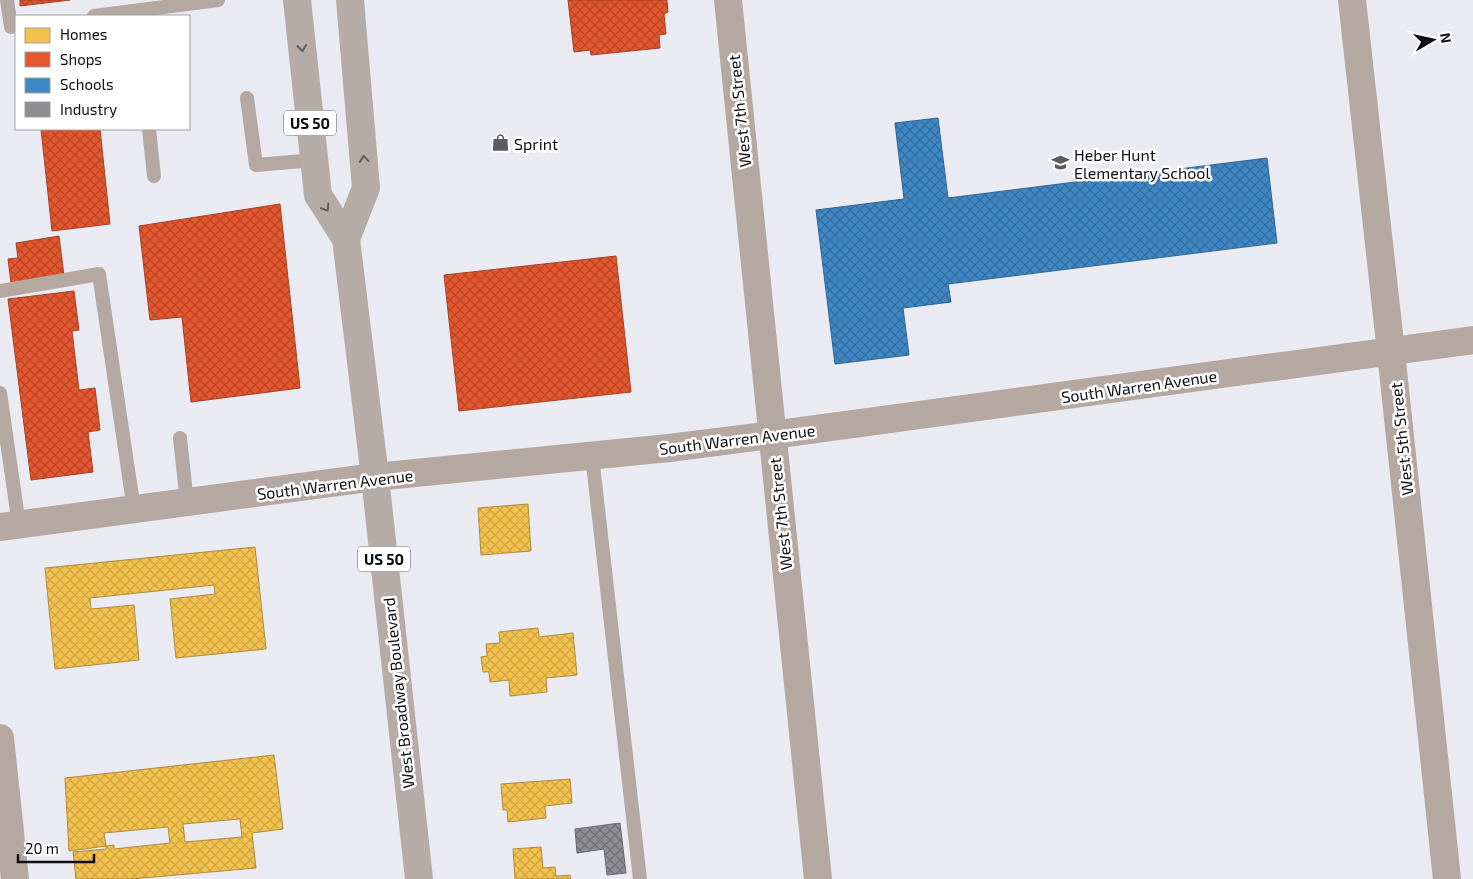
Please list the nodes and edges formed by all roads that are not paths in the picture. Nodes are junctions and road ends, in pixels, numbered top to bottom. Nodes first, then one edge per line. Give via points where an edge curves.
1 (7, 0) edge
2 (214, 0) edge
3 (218, 0) edge
4 (297, 0) edge
5 (350, 0) edge
6 (728, 0) edge
7 (1352, 0) edge
8 (102, 15) edge
9 (9, 27) edge
10 (247, 98) dead end
11 (150, 130) edge
12 (314, 160) junction
13 (154, 176) dead end
14 (346, 238) junction
15 (0, 291) edge
16 (1473, 340) edge
17 (1392, 352) junction
18 (0, 392) edge
19 (772, 435) junction
20 (180, 438) dead end
21 (592, 456) junction
22 (376, 477) junction
23 (187, 503) junction
24 (134, 510) junction
25 (9, 526) edge
26 (0, 738) edge
27 (15, 879) edge
28 (418, 879) edge
29 (640, 879) edge
30 (818, 879) edge
31 (1447, 879) edge

1 - 9 lane
2 - 3 lane
2 - 8 lane
4 -> 12 highway, West Broadway Boulevard / US 50
14 -> 5 highway, West Broadway Boulevard / US 50 via 366,188
6 - 19 street, West 7th Street
7 - 17 street, West 5th Street
10 - 12 lane via 256,166
11 - 13 lane
12 -> 14 highway, West Broadway Boulevard / US 50 via 318,195
14 - 22 highway, West Broadway Boulevard / US 50
15 - 24 lane via 99,274
16 - 17 street, South Warren Avenue
17 - 19 street, South Warren Avenue
17 - 31 street, West 5th Street
18 - 25 lane
19 - 21 street, South Warren Avenue
19 - 30 street, West 7th Street
20 - 23 lane
21 - 22 street, South Warren Avenue
21 - 29 lane
22 - 23 street, South Warren Avenue
22 - 28 highway, West Broadway Boulevard / US 50
23 - 24 street, South Warren Avenue
24 - 25 street, South Warren Avenue
26 - 27 street

